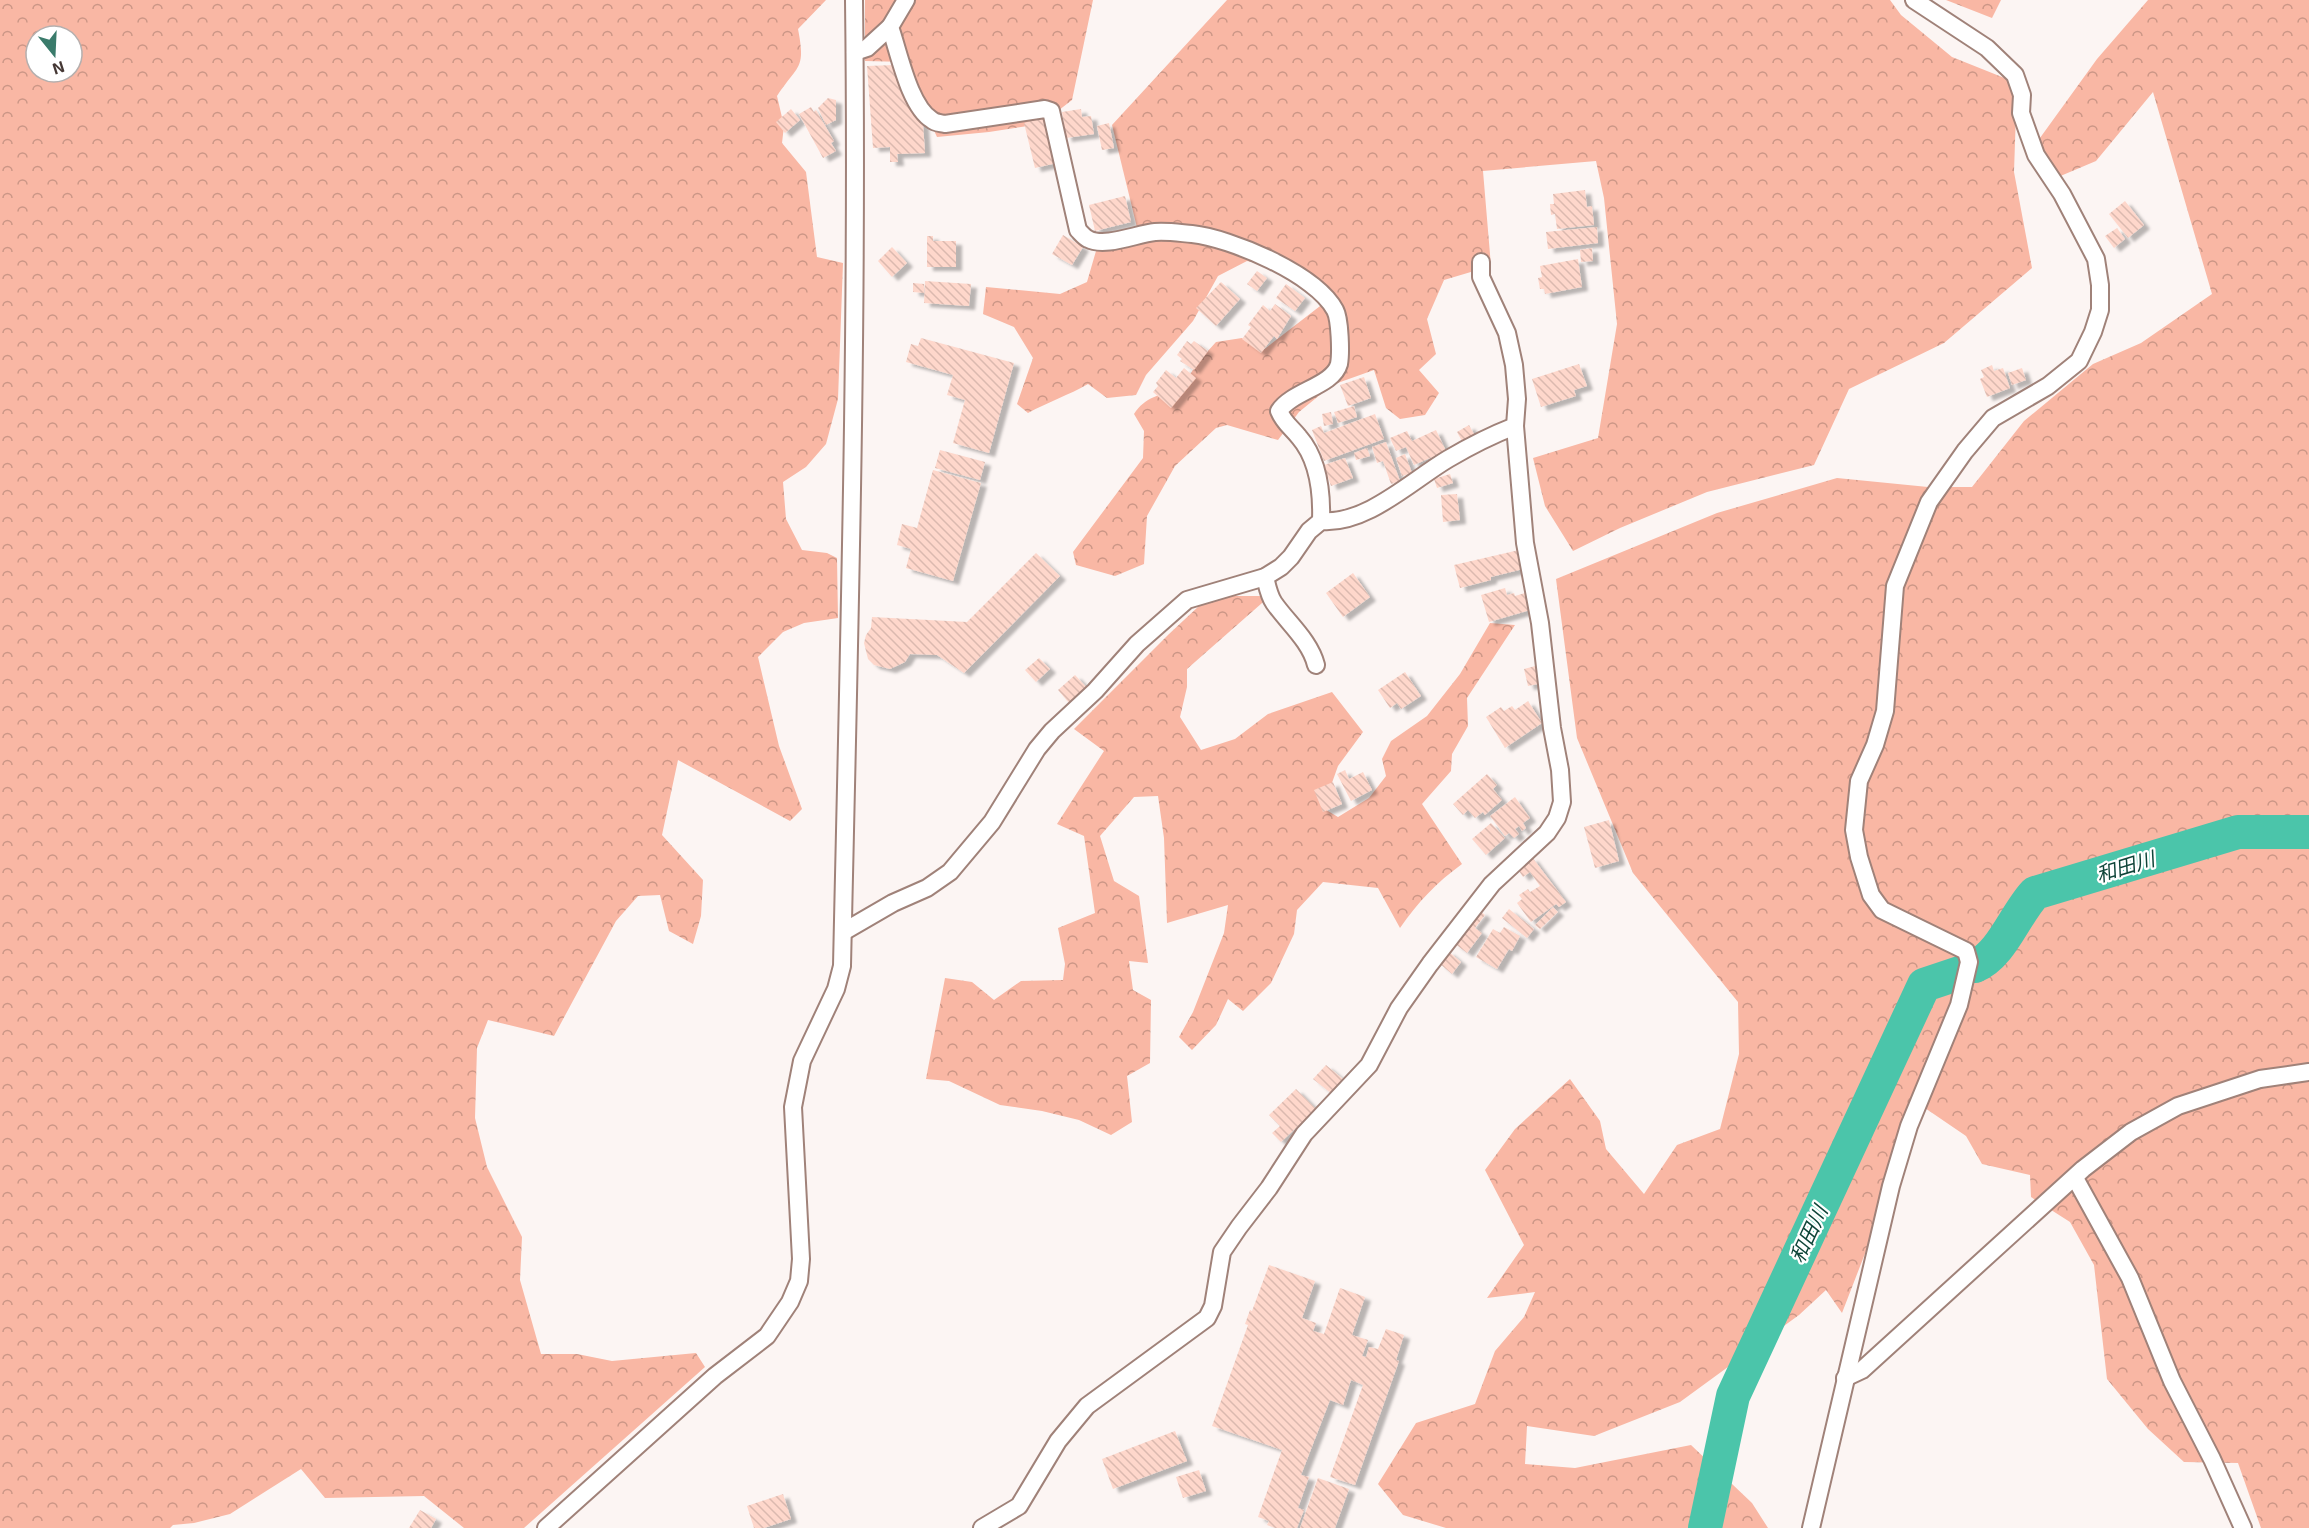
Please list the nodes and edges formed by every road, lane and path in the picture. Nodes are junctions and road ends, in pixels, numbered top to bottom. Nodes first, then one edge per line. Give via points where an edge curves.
1 (854, 0) edge
2 (906, 0) edge
3 (1914, 0) edge
4 (890, 27) junction
5 (855, 52) junction
6 (1481, 262) dead end
7 (1515, 426) junction
8 (1321, 521) junction
9 (1265, 577) junction
10 (1316, 665) dead end
11 (843, 932) junction
12 (2309, 1072) edge
13 (2074, 1178) junction
14 (1845, 1378) junction
15 (546, 1528) edge
16 (982, 1528) edge
17 (1811, 1528) edge
18 (2243, 1528) edge

1 - 5 street
2 - 4 street
3 - 14 street via 1988,48 2015,75 2022,95 2021,113 2036,155 2062,194 2096,259 2100,310 2079,361 2048,386 1993,418 1965,451 1929,502 1895,586 1885,711 1859,781 1854,830 1859,857 1871,895 1882,910 1966,951 1969,962 1959,1005 1909,1126 1891,1186
4 - 5 street via 867,48
4 - 8 street via 911,90 922,112 933,122 945,124 1051,111 1078,230 1087,239 1101,243 1156,232 1195,234 1249,249 1320,292 1335,309 1339,364 1333,375 1285,402 1279,411 1283,422 1309,450 1322,494
5 - 11 street via 853,425
6 - 7 street via 1481,277 1507,333 1514,365
7 - 8 street via 1448,459 1399,493 1354,517
7 - 16 street via 1525,543 1560,770 1562,802 1557,818 1547,833 1492,884 1400,1008 1369,1065 1304,1134 1222,1252 1213,1306 1207,1318 1087,1406 1058,1441 1019,1506
8 - 9 street via 1281,567
9 - 10 street via 1272,601 1305,643
9 - 11 street via 1187,600 1137,644 1095,692 1052,731 992,822 950,872
11 - 15 street via 842,966 836,989 802,1061 793,1107 801,1258 799,1281 790,1302 767,1336 716,1376
12 - 13 street via 2260,1079 2178,1106 2131,1132
13 - 14 street via 1862,1370
13 - 18 street via 2130,1278 2172,1381
14 - 17 street

